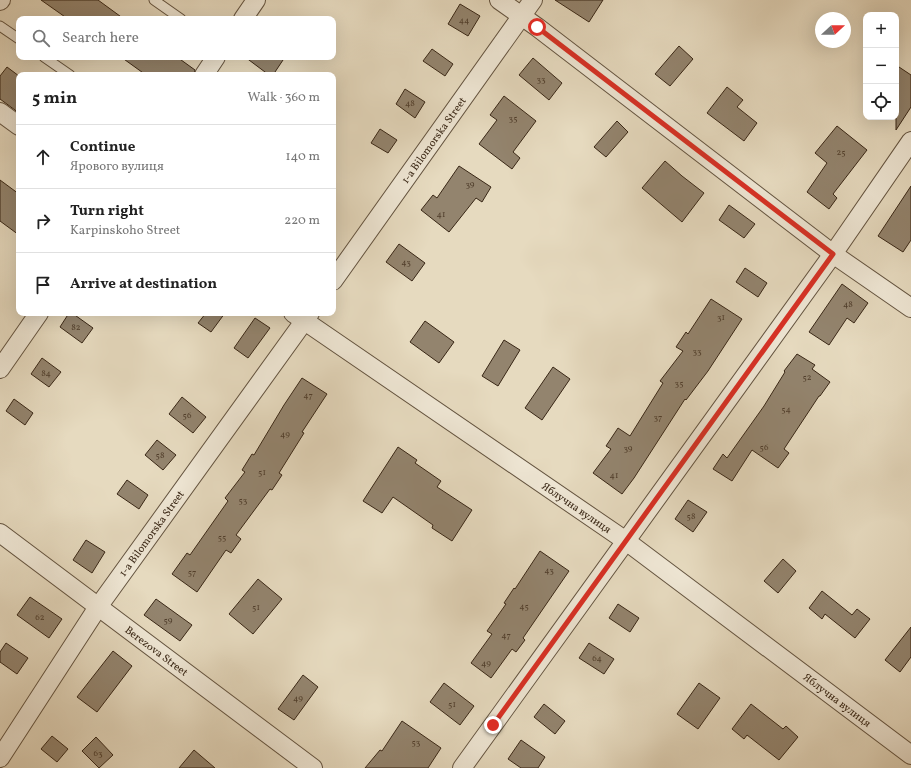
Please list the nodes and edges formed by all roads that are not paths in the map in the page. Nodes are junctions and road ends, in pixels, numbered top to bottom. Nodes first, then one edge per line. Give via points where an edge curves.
1 (154, 0) edge
2 (256, 0) edge
3 (499, 0) edge
4 (533, 0) edge
5 (177, 16) edge
6 (245, 16) edge
7 (522, 16) junction
8 (0, 26) edge
9 (16, 37) edge
10 (48, 60) edge
11 (214, 60) edge
12 (66, 72) edge
13 (206, 72) edge
14 (0, 112) edge
15 (16, 124) edge
16 (911, 141) edge
17 (833, 254) junction
18 (336, 277) edge
19 (911, 308) edge
20 (37, 316) edge
21 (302, 316) edge
22 (0, 369) edge
23 (0, 533) edge
24 (626, 541) junction
25 (98, 607) junction
26 (911, 755) edge
27 (0, 758) edge
28 (313, 768) edge
29 (462, 768) edge

1 - 5 lane
2 - 6 street
3 - 7 street
4 - 7 street, 1-a Bilomorska Street
7 - 17 street
7 - 18 street, 1-a Bilomorska Street
8 - 9 lane
10 - 12 lane
11 - 13 street
14 - 15 street
16 - 17 street
17 - 19 street
17 - 24 street
20 - 22 street
21 - 24 street, Яблучна вулиця
21 - 25 street, 1-a Bilomorska Street
23 - 25 street, Berezova Street
24 - 26 street, Яблучна вулиця
24 - 29 street
25 - 27 street, 1-a Bilomorska Street
25 - 28 street, Berezova Street

